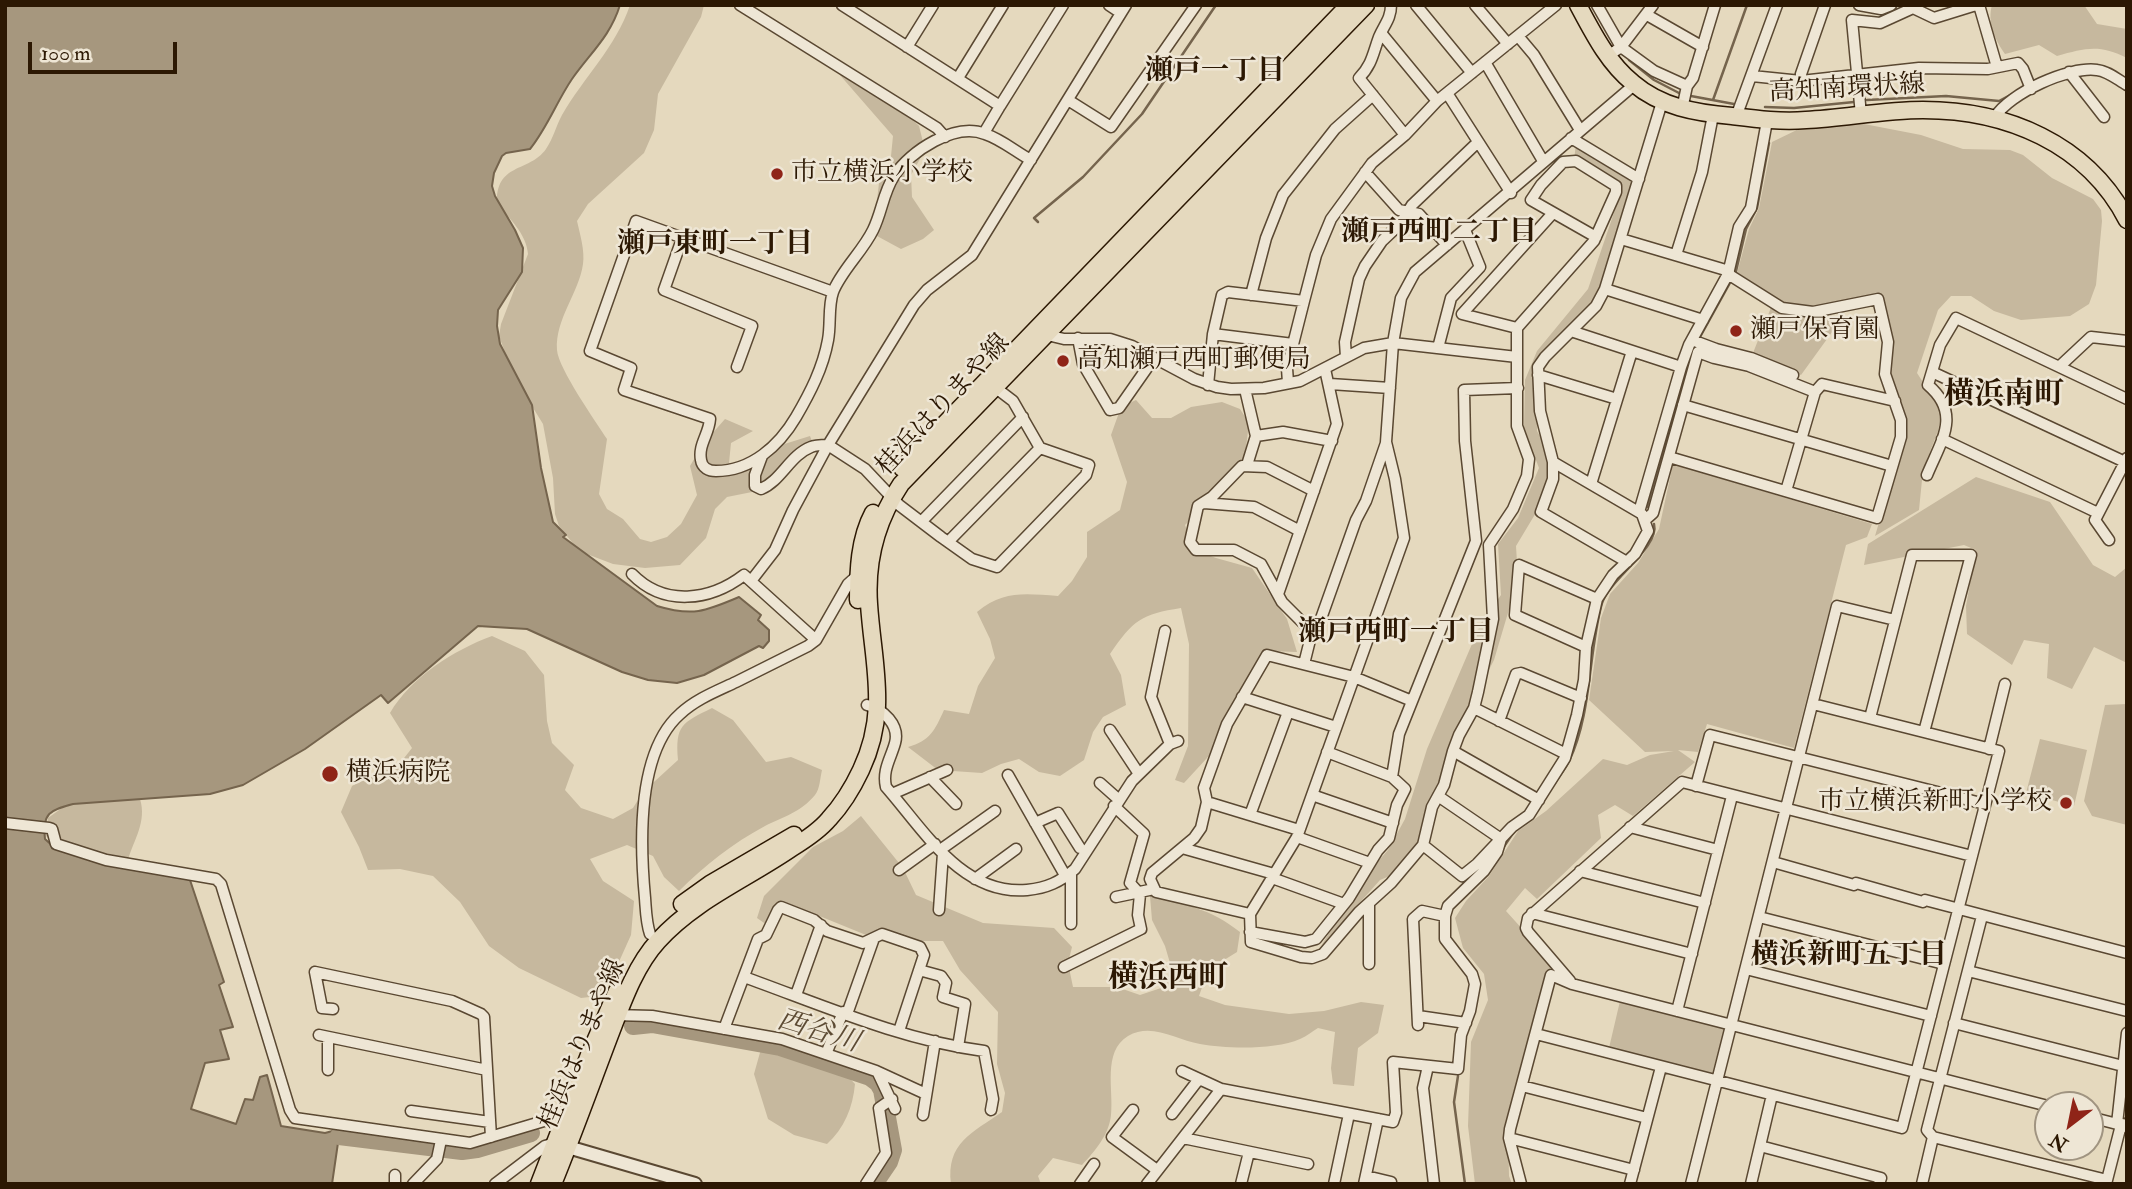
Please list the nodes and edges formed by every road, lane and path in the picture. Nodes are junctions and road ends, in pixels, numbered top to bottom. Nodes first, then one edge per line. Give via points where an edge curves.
1 (740, 5) edge
2 (842, 5) edge
3 (933, 5) edge
4 (1003, 5) edge
5 (1063, 5) edge
6 (1109, 5) edge
7 (1196, 5) edge
8 (1349, 5) edge
9 (1366, 5) edge
10 (1391, 5) edge
11 (1416, 5) edge
12 (1475, 5) edge
13 (1556, 5) edge
14 (1578, 5) edge
15 (1597, 5) edge
16 (1653, 5) edge
17 (1715, 5) edge
18 (1777, 5) edge
19 (1825, 5) edge
20 (1891, 5) edge
21 (1977, 5) edge
22 (1867, 6) edge
23 (1124, 9) edge
24 (1647, 15) junction
25 (1381, 33) junction
26 (1518, 36) junction
27 (1508, 44) junction
28 (906, 47) junction
29 (1703, 47) junction
30 (1615, 52) junction
31 (1485, 62) junction
32 (1997, 68) junction
33 (2069, 72) junction
34 (1472, 73) junction
35 (1857, 75) junction
36 (1752, 76) junction
37 (958, 78) junction
38 (1801, 81) junction
39 (1634, 85) junction
40 (2127, 85) edge
41 (1687, 86) junction
42 (2031, 89) junction
43 (1447, 93) junction
44 (1373, 95) junction
45 (1068, 100) junction
46 (1437, 101) junction
47 (1662, 102) junction
48 (1000, 106) junction
49 (1682, 109) junction
50 (1713, 115) junction
51 (1861, 115) junction
52 (1736, 117) junction
53 (1995, 117) junction
54 (2104, 117) dead end
55 (1767, 121) junction
56 (1580, 130) junction
57 (984, 133) junction
58 (1405, 135) junction
59 (945, 137) junction
60 (1571, 138) junction
61 (1478, 142) junction
62 (1031, 160) junction
63 (1543, 162) junction
64 (1365, 172) junction
65 (1639, 179) junction
66 (1511, 193) junction
67 (1407, 212) junction
68 (1553, 213) junction
69 (2127, 220) edge
70 (1465, 230) junction
71 (1596, 237) junction
72 (682, 239) junction
73 (1621, 239) junction
74 (1447, 245) junction
75 (1676, 255) junction
76 (1729, 272) junction
77 (1605, 289) junction
78 (833, 292) junction
79 (1251, 295) junction
80 (1304, 301) junction
81 (1703, 320) junction
82 (1517, 328) junction
83 (1571, 331) junction
84 (1039, 333) junction
85 (1213, 334) junction
86 (1078, 338) junction
87 (1692, 340) junction
88 (2127, 341) edge
89 (1393, 343) junction
90 (1293, 344) junction
91 (1438, 348) junction
92 (1632, 351) junction
93 (1346, 357) junction
94 (1517, 357) junction
95 (1154, 358) junction
96 (2060, 366) junction
97 (737, 367) dead end
98 (1681, 367) junction
99 (1325, 369) junction
100 (1932, 372) junction
101 (1538, 375) junction
102 (1793, 375) dead end
103 (990, 383) junction
104 (1288, 383) junction
105 (1329, 384) junction
106 (1208, 385) junction
107 (1390, 388) junction
108 (1518, 388) junction
109 (1245, 389) junction
110 (1815, 392) junction
111 (1617, 399) junction
112 (2127, 399) edge
113 (1895, 401) junction
114 (1683, 405) junction
115 (1023, 417) junction
116 (1256, 436) junction
117 (1801, 439) junction
118 (1942, 439) junction
119 (1332, 441) junction
120 (1386, 443) junction
121 (828, 444) junction
122 (1040, 448) junction
123 (762, 456) junction
124 (1669, 457) junction
125 (2126, 460) edge
126 (1553, 462) junction
127 (1247, 466) junction
128 (1892, 466) junction
129 (1927, 475) dead end
130 (1591, 484) junction
131 (1314, 491) junction
132 (1786, 491) junction
133 (888, 494) junction
134 (1204, 503) junction
135 (2098, 513) junction
136 (1642, 516) junction
137 (922, 521) junction
138 (1300, 531) junction
139 (2109, 540) dead end
140 (948, 541) junction
141 (1476, 541) junction
142 (1489, 545) junction
143 (1627, 562) junction
144 (632, 574) dead end
145 (858, 575) junction
146 (751, 581) junction
147 (1278, 594) junction
148 (1597, 599) junction
149 (1895, 620) junction
150 (1166, 631) dead end
151 (1312, 632) junction
152 (816, 640) junction
153 (1586, 647) junction
154 (1304, 664) junction
155 (1354, 677) junction
156 (2005, 684) dead end
157 (1242, 697) junction
158 (1581, 698) junction
159 (1412, 701) junction
160 (1814, 704) junction
161 (872, 707) junction
162 (1474, 708) junction
163 (1288, 712) junction
164 (1870, 718) junction
165 (1499, 721) junction
166 (1336, 727) junction
167 (1110, 730) dead end
168 (1924, 732) junction
169 (1989, 749) junction
170 (1453, 751) junction
171 (1327, 752) junction
172 (1566, 754) junction
173 (1799, 757) junction
174 (947, 770) dead end
175 (1139, 774) junction
176 (1008, 775) dead end
177 (1392, 777) junction
178 (930, 778) junction
179 (1100, 783) dead end
180 (1696, 786) junction
181 (892, 794) junction
182 (1312, 795) junction
183 (1438, 796) junction
184 (1732, 796) junction
185 (1539, 800) junction
186 (1116, 802) junction
187 (1206, 802) junction
188 (956, 804) dead end
189 (1985, 804) junction
190 (1786, 809) junction
191 (995, 811) dead end
192 (1250, 815) junction
193 (5, 822) edge
194 (1035, 823) junction
195 (1393, 823) junction
196 (1630, 827) junction
197 (1298, 834) junction
198 (1501, 839) junction
199 (1423, 845) junction
200 (1080, 848) dead end
201 (1182, 848) junction
202 (939, 849) junction
203 (1016, 849) dead end
204 (1718, 850) junction
205 (1972, 856) junction
206 (1773, 862) junction
207 (1370, 863) junction
208 (899, 870) dead end
209 (1580, 871) junction
210 (1068, 875) junction
211 (1273, 876) junction
212 (975, 879) junction
213 (1154, 890) junction
214 (1140, 894) junction
215 (1116, 897) dead end
216 (1369, 903) junction
217 (1705, 903) junction
218 (1344, 904) junction
219 (939, 910) dead end
220 (1958, 910) junction
221 (1532, 913) junction
222 (1250, 914) junction
223 (1445, 916) junction
224 (1982, 916) junction
225 (1759, 917) junction
226 (1071, 923) dead end
227 (821, 925) junction
228 (1250, 932) junction
229 (650, 934) junction
230 (874, 938) junction
231 (2127, 953) edge
232 (1692, 954) junction
233 (1369, 964) dead end
234 (1944, 964) junction
235 (1064, 967) dead end
236 (1746, 969) junction
237 (919, 970) junction
238 (1968, 971) junction
239 (744, 977) junction
240 (1572, 984) junction
241 (796, 995) junction
242 (333, 1009) dead end
243 (2127, 1010) edge
244 (1677, 1011) junction
245 (845, 1013) junction
246 (612, 1015) junction
247 (1931, 1016) junction
248 (1466, 1023) junction
249 (1954, 1023) junction
250 (1731, 1025) junction
251 (724, 1029) junction
252 (898, 1031) junction
253 (2127, 1033) edge
254 (1536, 1034) junction
255 (935, 1041) junction
256 (958, 1047) junction
257 (826, 1054) junction
258 (1428, 1066) junction
259 (2123, 1066) junction
260 (1661, 1067) junction
261 (329, 1070) dead end
262 (487, 1070) junction
263 (1182, 1070) dead end
264 (1917, 1072) junction
265 (878, 1073) junction
266 (1940, 1078) junction
267 (1199, 1079) junction
268 (1717, 1081) junction
269 (1522, 1086) junction
270 (1221, 1089) junction
271 (926, 1094) junction
272 (1772, 1096) junction
273 (2034, 1102) edge
274 (990, 1110) dead end
275 (1133, 1110) dead end
276 (411, 1111) dead end
277 (1172, 1114) dead end
278 (1349, 1114) junction
279 (923, 1115) dead end
280 (1647, 1118) junction
281 (1378, 1119) junction
282 (571, 1121) junction
283 (2104, 1121) edge
284 (490, 1122) junction
285 (2121, 1125) edge
286 (491, 1137) junction
287 (1933, 1137) junction
288 (1182, 1138) junction
289 (1509, 1138) junction
290 (441, 1140) junction
291 (562, 1145) junction
292 (1760, 1146) junction
293 (1248, 1152) junction
294 (1094, 1164) dead end
295 (1308, 1164) dead end
296 (1157, 1170) junction
297 (1634, 1170) junction
298 (1365, 1180) edge
299 (1391, 1182) edge
300 (2106, 1182) edge
301 (413, 1184) edge
302 (495, 1184) edge
303 (539, 1184) edge
304 (553, 1184) edge
305 (695, 1184) edge
306 (866, 1184) edge
307 (1080, 1184) edge
308 (1147, 1184) edge
309 (1241, 1184) edge
310 (1334, 1184) edge
311 (1434, 1184) edge
312 (1521, 1184) edge
313 (1630, 1184) edge
314 (1691, 1184) edge
315 (1751, 1184) edge
316 (1879, 1184) edge
317 (1922, 1184) edge

1 - 59 street
2 - 28 street
3 - 28 street
4 - 37 street
5 - 48 street
6 - 23 street
7 - 45 street via 1111,127
8 - 84 main road, 桂浜はりまや線
9 - 84 main road, 桂浜はりまや線
10 - 25 street via 1390,19
11 - 34 street
12 - 27 street
13 - 26 street
14 - 30 main road, 高知南環状線
15 - 30 street
16 - 24 street
17 - 29 street
18 - 36 street
19 - 38 street
20 - 22 street via 1881,9
21 - 32 street
21 - 35 street via 1934,18 1913,8 1880,23 1852,20
23 - 45 street
24 - 29 street
24 - 30 street
25 - 44 street via 1369,69 1359,78
25 - 46 street
26 - 27 street
26 - 56 street
27 - 31 street
28 - 37 street
29 - 41 street
30 - 39 main road, 高知南環状線
30 - 41 street
31 - 34 street
31 - 63 street
32 - 35 street via 1919,68
32 - 42 street via 2018,63
33 - 40 street via 2101,70
33 - 42 street
33 - 54 street
34 - 43 street
35 - 38 street
35 - 51 street
36 - 38 street
36 - 52 street
37 - 48 street
39 - 47 main road, 高知南環状線
39 - 56 street
41 - 49 street
42 - 53 street
43 - 46 street
43 - 61 street
44 - 58 street
44 - 79 street via 1335,130 1283,195
45 - 62 street
46 - 58 street
47 - 49 main road, 高知南環状線
47 - 65 street
48 - 57 street
49 - 50 main road, 高知南環状線
50 - 52 main road, 高知南環状線
50 - 75 street via 1702,172
51 - 53 main road, 高知南環状線 via 1920,110
51 - 55 main road, 高知南環状線
52 - 55 main road, 高知南環状線
53 - 69 main road, 高知南環状線 via 2029,128 2066,149 2106,189
55 - 76 street via 1751,208 1740,227
56 - 60 street
57 - 59 street
57 - 62 street
58 - 64 street
59 - 78 street via 912,156 895,175 874,230
60 - 63 street
60 - 65 street
61 - 66 street
61 - 67 street
62 - 121 street via 972,255 914,305
63 - 66 street
64 - 67 street via 1399,210
64 - 80 street via 1331,219
65 - 73 street
66 - 70 street
67 - 74 street via 1419,214
67 - 93 street via 1359,279
68 - 71 street
68 - 71 street via 1531,200 1563,162 1576,161 1616,186
68 - 82 street via 1462,314
70 - 74 street
70 - 91 street via 1480,267 1451,298
71 - 82 street
72 - 78 street
72 - 97 street via 664,290 752,326
72 - 123 street via 636,221 590,351 631,368 624,390 710,419 700,458 708,470 729,470
73 - 75 street
73 - 77 street
74 - 89 street via 1408,283
75 - 76 street
76 - 81 street
76 - 113 street via 1782,309 1813,312 1878,299 1888,342 1885,374
77 - 81 street
77 - 83 street via 1596,306
78 - 123 street via 829,337 816,381 794,421
79 - 80 street
79 - 85 street via 1222,295
80 - 90 street
81 - 87 street
82 - 94 street
83 - 92 street
83 - 101 street via 1540,362
84 - 86 street
84 - 103 main road, 桂浜はりまや線
85 - 90 street
85 - 106 street
86 - 95 street via 1110,339
86 - 95 street via 1083,364 1110,410 1119,408
87 - 98 street
87 - 102 street
88 - 96 street via 2091,337
89 - 91 street
89 - 93 street
89 - 107 street
90 - 104 street
91 - 94 street
92 - 98 street
92 - 111 street
93 - 99 street
94 - 108 street
95 - 106 street
96 - 100 street via 1956,318 1940,345
96 - 112 street
98 - 136 street
99 - 104 street
99 - 105 street
100 - 118 street via 1928,384 1946,408
100 - 125 street
101 - 111 street
101 - 126 street via 1540,411
103 - 115 street via 1013,401
103 - 133 main road, 桂浜はりまや線 via 916,451
104 - 109 street
105 - 107 street
105 - 119 street via 1337,424
106 - 109 street
107 - 120 street
108 - 141 street via 1464,390
108 - 142 street via 1517,426 1529,459 1527,476 1513,509
109 - 116 street
110 - 113 street via 1822,384
110 - 114 street via 1698,352
110 - 117 street
111 - 130 street
113 - 128 street via 1901,437
114 - 117 street
114 - 124 street
115 - 122 street
115 - 137 street
116 - 119 street via 1283,432
116 - 127 street
117 - 128 street
117 - 132 street
118 - 129 street
118 - 135 street
119 - 131 street
120 - 151 street via 1318,627
120 - 155 street via 1404,538
121 - 123 street via 811,446 761,489 755,486 755,475
121 - 133 street via 865,470
121 - 146 street via 775,550
122 - 140 street
122 - 140 street via 1089,465 1086,475 997,567 972,559
124 - 132 street
124 - 136 street via 1653,513
125 - 135 street
126 - 130 street
126 - 143 street via 1553,479 1541,512
127 - 131 street via 1268,467
127 - 134 street
128 - 132 street via 1877,518
130 - 136 street
131 - 138 street
133 - 137 street
133 - 145 main road, 桂浜はりまや線 via 869,519
133 - 161 main road, 桂浜はりまや線 via 869,572 877,664
134 - 138 street via 1254,507
134 - 147 street via 1198,506 1189,542 1196,550 1242,552 1264,567
135 - 139 street via 2095,520
136 - 143 street via 1648,531
137 - 140 street
138 - 147 street
141 - 142 street
141 - 159 street
142 - 162 street via 1493,619
143 - 148 street
144 - 146 street via 642,584 672,597 699,597 730,586 744,575
145 - 152 street via 848,584
145 - 161 main road, 桂浜はりまや線
146 - 152 street
147 - 151 street
148 - 153 street
148 - 153 street via 1519,565 1515,615
149 - 160 street via 1837,606
149 - 164 street
149 - 168 street via 1912,555 1971,555
150 - 175 street via 1151,697 1174,742
151 - 154 street
152 - 229 street via 705,696 670,726 648,777 642,811 642,873
153 - 158 street
154 - 155 street
154 - 157 street via 1267,654
155 - 159 street
155 - 166 street
156 - 169 street
157 - 163 street
157 - 187 street via 1204,788
158 - 165 street via 1516,674
158 - 172 street
159 - 177 street via 1399,734
160 - 164 street
160 - 173 street
161 - 181 street via 889,719 896,734 884,779
161 - 229 main road, 桂浜はりまや線 via 852,766 819,815 710,884
161 - 246 main road, 桂浜はりまや線 via 875,727 862,769 829,820 780,857 693,909 666,933
162 - 165 street
162 - 170 street
163 - 166 street
163 - 192 street
164 - 168 street
165 - 172 street
166 - 171 street
167 - 175 street
168 - 169 street
169 - 189 street via 1998,751
170 - 183 street
170 - 185 street
171 - 177 street
171 - 182 street
172 - 185 street
173 - 180 street via 1710,735
173 - 189 street
173 - 190 street
174 - 178 street
175 - 186 street
176 - 194 street
177 - 195 street via 1405,789
178 - 181 street
178 - 188 street
179 - 186 street
180 - 184 street
180 - 196 street via 1682,782
181 - 202 street
182 - 195 street
182 - 197 street
183 - 198 street
183 - 199 street
184 - 190 street
184 - 204 street
185 - 198 street
186 - 210 street
186 - 214 street via 1144,834 1130,883
187 - 192 street
187 - 201 street via 1201,828
189 - 205 street
190 - 205 street
190 - 206 street
191 - 202 street
192 - 197 street
193 - 290 street via 52,829 57,844 106,860 216,879 295,1118
194 - 200 street via 1058,813
194 - 210 street
195 - 207 street via 1389,838
196 - 204 street
196 - 209 street
197 - 207 street
197 - 211 street
198 - 199 street via 1462,876
198 - 223 street via 1497,852 1448,906
199 - 216 street
201 - 211 street
201 - 213 street via 1152,873
202 - 208 street
202 - 212 street
202 - 219 street
203 - 212 street
204 - 217 street
205 - 220 street
206 - 220 street
206 - 225 street
207 - 218 street
209 - 217 street
209 - 221 street
210 - 212 street via 1056,884 1021,890
210 - 226 street
211 - 218 street
211 - 222 street
213 - 214 street
213 - 222 street
214 - 215 street
214 - 235 street via 1141,929
216 - 228 street via 1328,950 1312,958 1251,942
216 - 233 street
217 - 232 street
218 - 228 street via 1311,942
220 - 224 street
220 - 234 street
221 - 232 street
221 - 240 street via 1526,922 1528,932
222 - 228 street
223 - 248 street via 1445,939 1475,984
223 - 248 street via 1422,911 1413,919 1418,1021
224 - 231 street
224 - 238 street
225 - 234 street
225 - 236 street
227 - 230 street via 863,943
227 - 239 street via 778,909 766,935 758,939
227 - 241 street
229 - 246 main road, 桂浜はりまや線 via 627,971
230 - 237 street via 882,934 919,947 924,955
230 - 245 street
232 - 244 street
234 - 247 street
236 - 247 street
236 - 250 street
237 - 252 street
237 - 256 street via 941,976 946,983 943,997 965,1004
238 - 243 street
238 - 249 street
239 - 241 street
239 - 251 street
240 - 244 street
240 - 254 street via 1551,975
241 - 245 street
242 - 262 street via 322,1009 315,972 452,1000 484,1017
244 - 250 street
245 - 252 street
245 - 257 street
246 - 251 street via 652,1016
246 - 282 main road, 桂浜はりまや線
247 - 264 street
248 - 258 street via 1458,1069
249 - 259 street
249 - 266 street
250 - 264 street
250 - 268 street
251 - 257 street via 782,1039
252 - 255 street
253 - 259 street
254 - 260 street
254 - 269 street
255 - 256 street
255 - 271 street
256 - 274 street via 984,1051 993,1099
257 - 265 street
258 - 281 street via 1393,1062 1394,1122
258 - 311 street via 1423,1088
259 - 285 street
260 - 268 street
260 - 280 street
261 - 262 street via 324,1036
262 - 284 street
263 - 267 street
264 - 266 street
264 - 272 street via 1902,1128
265 - 271 street
265 - 306 street via 893,1104 879,1108 886,1153
266 - 273 street
266 - 287 street via 1927,1130
267 - 270 street
267 - 277 street
268 - 272 street
268 - 314 street
269 - 280 street
269 - 289 street
270 - 278 street
270 - 288 street
271 - 279 street
272 - 292 street
275 - 296 street via 1112,1137
276 - 284 street
278 - 281 street
278 - 310 street
280 - 297 street
281 - 298 street
282 - 286 street via 554,1118
282 - 291 main road, 桂浜はりまや線
283 - 285 street
284 - 286 street
285 - 300 street
286 - 290 street via 470,1143
287 - 300 street
287 - 317 street
288 - 293 street
288 - 296 street
289 - 297 street
289 - 312 street
290 - 301 street via 437,1159
291 - 302 street via 545,1146
291 - 303 main road, 桂浜はりまや線
291 - 304 main road, 桂浜はりまや線
291 - 305 street
292 - 315 street
292 - 316 street via 1881,1178
293 - 295 street
293 - 309 street
294 - 307 street
296 - 308 street
297 - 313 street
298 - 299 street

